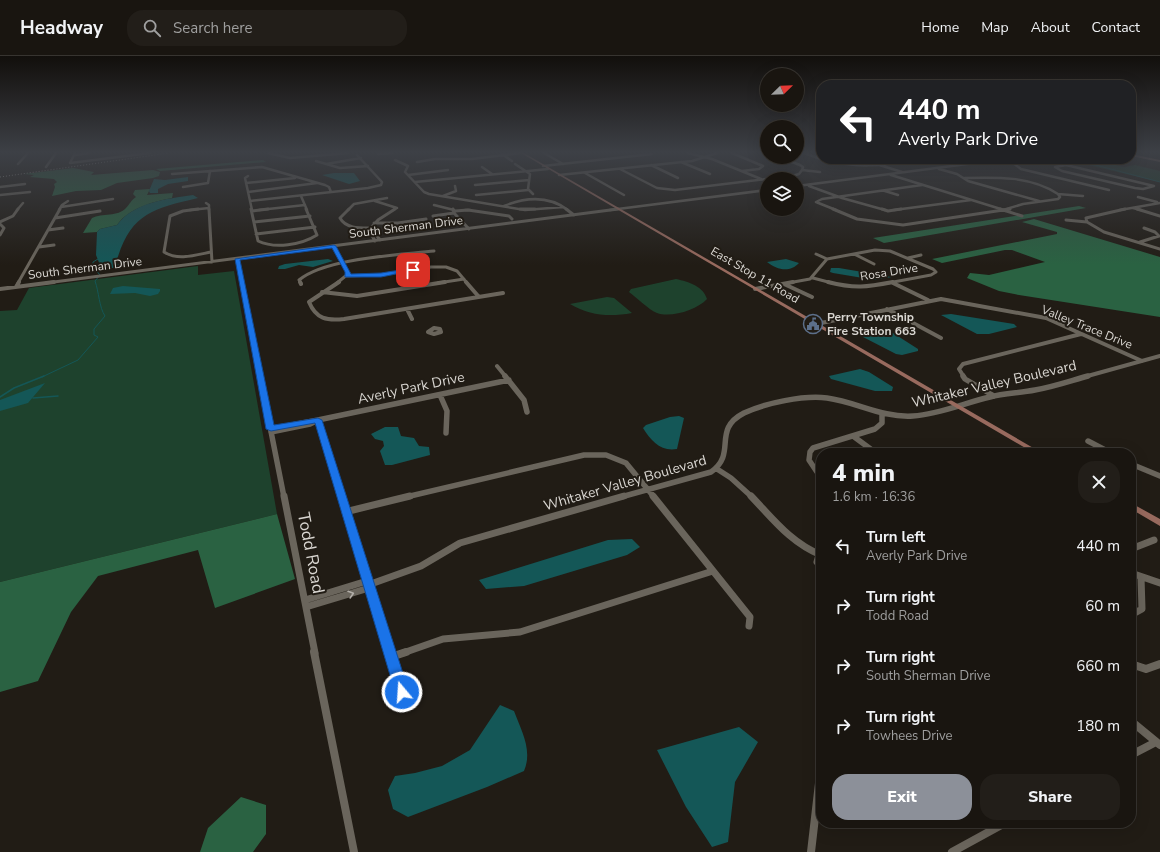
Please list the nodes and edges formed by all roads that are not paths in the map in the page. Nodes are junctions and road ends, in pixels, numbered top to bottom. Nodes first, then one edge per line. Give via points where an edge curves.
1 (262, 190) edge
2 (346, 190) edge
3 (423, 190) edge
4 (456, 190) edge
5 (526, 190) edge
6 (528, 190) edge
7 (585, 190) edge
8 (616, 190) edge
9 (821, 190) edge
10 (882, 190) edge
11 (883, 190) edge
12 (939, 190) edge
13 (1000, 190) edge
14 (1052, 190) edge
15 (760, 191) edge
16 (30, 192) dead end
17 (248, 192) joint
18 (331, 192) joint
19 (533, 194) dead end
20 (1058, 194) junction
21 (0, 195) edge
22 (476, 195) dead end
23 (624, 195) dead end
24 (898, 195) dead end
25 (301, 196) junction
26 (443, 196) junction
27 (837, 196) junction
28 (1083, 196) dead end
29 (1138, 197) dead end
30 (387, 198) dead end
31 (113, 199) dead end
32 (373, 200) junction
33 (971, 200) junction
34 (68, 201) dead end
35 (250, 201) junction
36 (1040, 202) junction
37 (23, 203) dead end
38 (206, 203) dead end
39 (1160, 203) edge
40 (305, 205) junction
41 (434, 205) dead end
42 (504, 206) junction
43 (61, 207) junction
44 (563, 207) junction
45 (209, 208) junction
46 (1131, 208) junction
47 (618, 210) junction
48 (1005, 210) junction
49 (100, 211) dead end
50 (252, 211) junction
51 (455, 212) junction
52 (310, 216) junction
53 (433, 216) dead end
54 (574, 216) junction
55 (1022, 216) dead end
56 (1160, 216) edge
57 (55, 218) junction
58 (426, 219) dead end
59 (1066, 220) dead end
60 (462, 221) junction
61 (254, 222) junction
62 (1087, 222) junction
63 (0, 223) edge
64 (374, 223) junction
65 (441, 224) dead end
66 (888, 224) junction
67 (315, 227) junction
68 (63, 228) dead end
69 (372, 228) junction
70 (468, 228) junction
71 (1144, 228) dead end
72 (48, 230) junction
73 (888, 230) dead end
74 (256, 234) junction
75 (0, 235) edge
76 (380, 240) junction
77 (375, 241) junction
78 (1139, 242) junction
79 (292, 243) junction
80 (287, 244) junction
81 (54, 245) dead end
82 (334, 246) junction
83 (39, 247) junction
84 (1160, 249) edge
85 (434, 251) dead end
86 (211, 252) junction
87 (288, 252) junction
88 (294, 252) junction
89 (816, 254) dead end
90 (853, 254) junction
91 (921, 255) dead end
92 (908, 258) junction
93 (237, 259) junction
94 (827, 259) junction
95 (212, 262) junction
96 (343, 264) junction
97 (874, 264) dead end
98 (347, 276) junction
99 (813, 278) junction
100 (464, 279) junction
101 (893, 283) junction
102 (301, 284) dead end
103 (784, 284) junction
104 (16, 287) junction
105 (0, 289) edge
106 (755, 289) junction
107 (322, 292) junction
108 (503, 293) dead end
109 (479, 297) junction
110 (812, 297) dead end
111 (928, 300) junction
112 (407, 309) junction
113 (887, 309) junction
114 (412, 319) dead end
115 (816, 324) junction
116 (1081, 334) junction
117 (941, 338) dead end
118 (1160, 356) edge
119 (1142, 361) junction
120 (497, 366) dead end
121 (509, 380) junction
122 (440, 395) junction
123 (994, 396) junction
124 (957, 406) junction
125 (527, 412) dead end
126 (882, 415) junction
127 (318, 420) junction
128 (271, 430) junction
129 (446, 433) dead end
130 (853, 436) junction
131 (1088, 441) dead end
132 (869, 448) edge
133 (1030, 448) edge
134 (1101, 448) edge
135 (1136, 466) edge
136 (717, 469) junction
137 (816, 473) edge
138 (1160, 476) edge
139 (649, 491) junction
140 (1136, 509) edge
141 (345, 512) junction
142 (1160, 523) edge
143 (1154, 540) dead end
144 (1136, 547) edge
145 (816, 553) edge
146 (713, 571) junction
147 (1136, 574) edge
148 (1141, 576) junction
149 (1160, 583) edge
150 (368, 585) junction
151 (305, 604) junction
152 (1136, 612) edge
153 (749, 626) dead end
154 (391, 657) junction
155 (1160, 664) edge
156 (1136, 666) edge
157 (414, 699) dead end
158 (1136, 725) edge
159 (1158, 743) edge
160 (1136, 753) edge
161 (816, 809) edge
162 (996, 828) edge
163 (354, 852) edge
164 (811, 852) edge
165 (952, 852) edge

1 - 17 street
2 - 18 street
3 - 26 street
4 - 26 street
5 - 22 street
6 - 19 street
7 - 47 main road, East Stop 11 Road
8 - 23 street
9 - 27 street
10 - 27 street
11 - 24 street
12 - 33 street
13 - 36 street
14 - 20 street
15 - 47 street, South Sherman Drive
16 - 21 street
17 - 35 street
18 - 25 street
20 - 28 street
20 - 36 street via 1059,198
25 - 35 street
25 - 40 street
26 - 42 street
27 - 33 street via 884,210 898,211
27 - 66 street via 817,201 855,218
29 - 39 street
30 - 32 street
31 - 43 street
32 - 64 street via 397,208
32 - 69 street via 354,205 340,219 351,226
33 - 48 street
34 - 43 street
35 - 50 street
36 - 48 street
37 - 63 street via 13,216
38 - 45 street via 209,204
39 - 46 street
40 - 50 street
40 - 52 street
41 - 51 street
42 - 44 street via 531,210
42 - 44 street via 533,199 552,200
43 - 57 street
44 - 54 street
45 - 86 street
45 - 86 street via 183,211 170,216 164,252 176,256
46 - 56 street
46 - 62 street via 1090,216 1086,218
47 - 54 street, South Sherman Drive
47 - 106 main road, East Stop 11 Road
48 - 55 street
48 - 66 street via 917,225
49 - 57 street
50 - 61 street
51 - 53 street
51 - 60 street
51 - 70 street via 468,210 512,218 508,221
52 - 61 street
52 - 67 street
54 - 70 street, South Sherman Drive
57 - 72 street
58 - 64 street
59 - 62 street
60 - 65 street
60 - 70 street
61 - 74 street
62 - 78 street via 1104,232
63 - 75 street via 4,228
64 - 69 street
66 - 73 street
67 - 74 street
67 - 79 street via 317,234 314,237
68 - 72 street
69 - 76 street
69 - 77 street via 370,232
70 - 76 street, South Sherman Drive
71 - 78 street via 1157,233 1159,237
72 - 83 street
74 - 80 street via 261,243
76 - 77 street, South Sherman Drive
77 - 82 street, South Sherman Drive
78 - 84 street
79 - 80 street
79 - 88 street
80 - 87 street
81 - 83 street
82 - 88 street, South Sherman Drive
82 - 96 street
83 - 104 street
85 - 96 street
86 - 95 street
87 - 88 street, South Sherman Drive
87 - 93 street, South Sherman Drive
89 - 94 street
90 - 92 street via 884,250
90 - 94 street
90 - 97 street
91 - 92 street
92 - 101 street, Rosa Drive via 933,268 935,274
93 - 95 street, South Sherman Drive
93 - 128 street, Todd Road
94 - 99 street
95 - 104 street, South Sherman Drive
96 - 98 street via 348,272
96 - 102 street via 306,273 300,278
98 - 100 street via 381,275 433,267 449,268
98 - 107 street
99 - 101 street, Rosa Drive via 855,288
99 - 103 street
100 - 107 street via 359,296
100 - 109 street
101 - 111 street
103 - 106 street
103 - 110 street
104 - 105 street, South Sherman Drive
106 - 115 main road, East Stop 11 Road
107 - 112 street via 312,298 310,304 316,316 331,319
108 - 109 street
109 - 112 street
111 - 113 street
111 - 116 street, Valley Trace Drive via 941,299 1046,318
112 - 114 street
113 - 115 street
113 - 117 street
115 - 124 main road, East Stop 11 Road
116 - 119 street, Valley Trace Drive
116 - 123 street via 963,364 959,369 965,379
118 - 119 street, Whitaker Valley Boulevard
119 - 123 street, Whitaker Valley Boulevard via 1032,391
120 - 121 street
121 - 122 street, Averly Park Drive
121 - 125 street via 525,401
122 - 127 street, Averly Park Drive
122 - 129 street via 447,410
123 - 124 street, Whitaker Valley Boulevard
124 - 126 street, Whitaker Valley Boulevard via 918,416
124 - 133 main road, East Stop 11 Road
126 - 130 street via 882,423 878,428
126 - 136 street, Whitaker Valley Boulevard via 832,399 817,397 750,412 737,418 727,427 724,436 725,459
127 - 128 street, Averly Park Drive via 310,424
127 - 141 street
128 - 151 street, Todd Road
130 - 132 street
130 - 137 street via 813,447 808,459
131 - 134 street
135 - 138 street
136 - 139 street, Whitaker Valley Boulevard
136 - 145 street via 732,478 795,542
139 - 141 street via 626,463 606,454 594,454
139 - 146 street
139 - 150 street, Whitaker Valley Boulevard via 460,543 421,566
140 - 142 main road
141 - 150 street
143 - 144 street
146 - 153 street via 750,617
146 - 154 street via 520,632 443,639
147 - 148 street
148 - 149 street
148 - 152 street via 1142,609
150 - 151 street, Whitaker Valley Boulevard
150 - 154 street
151 - 163 street, Todd Road
154 - 157 street via 402,692
155 - 156 street via 1146,669
158 - 159 street
159 - 160 street
161 - 164 street
162 - 165 street

